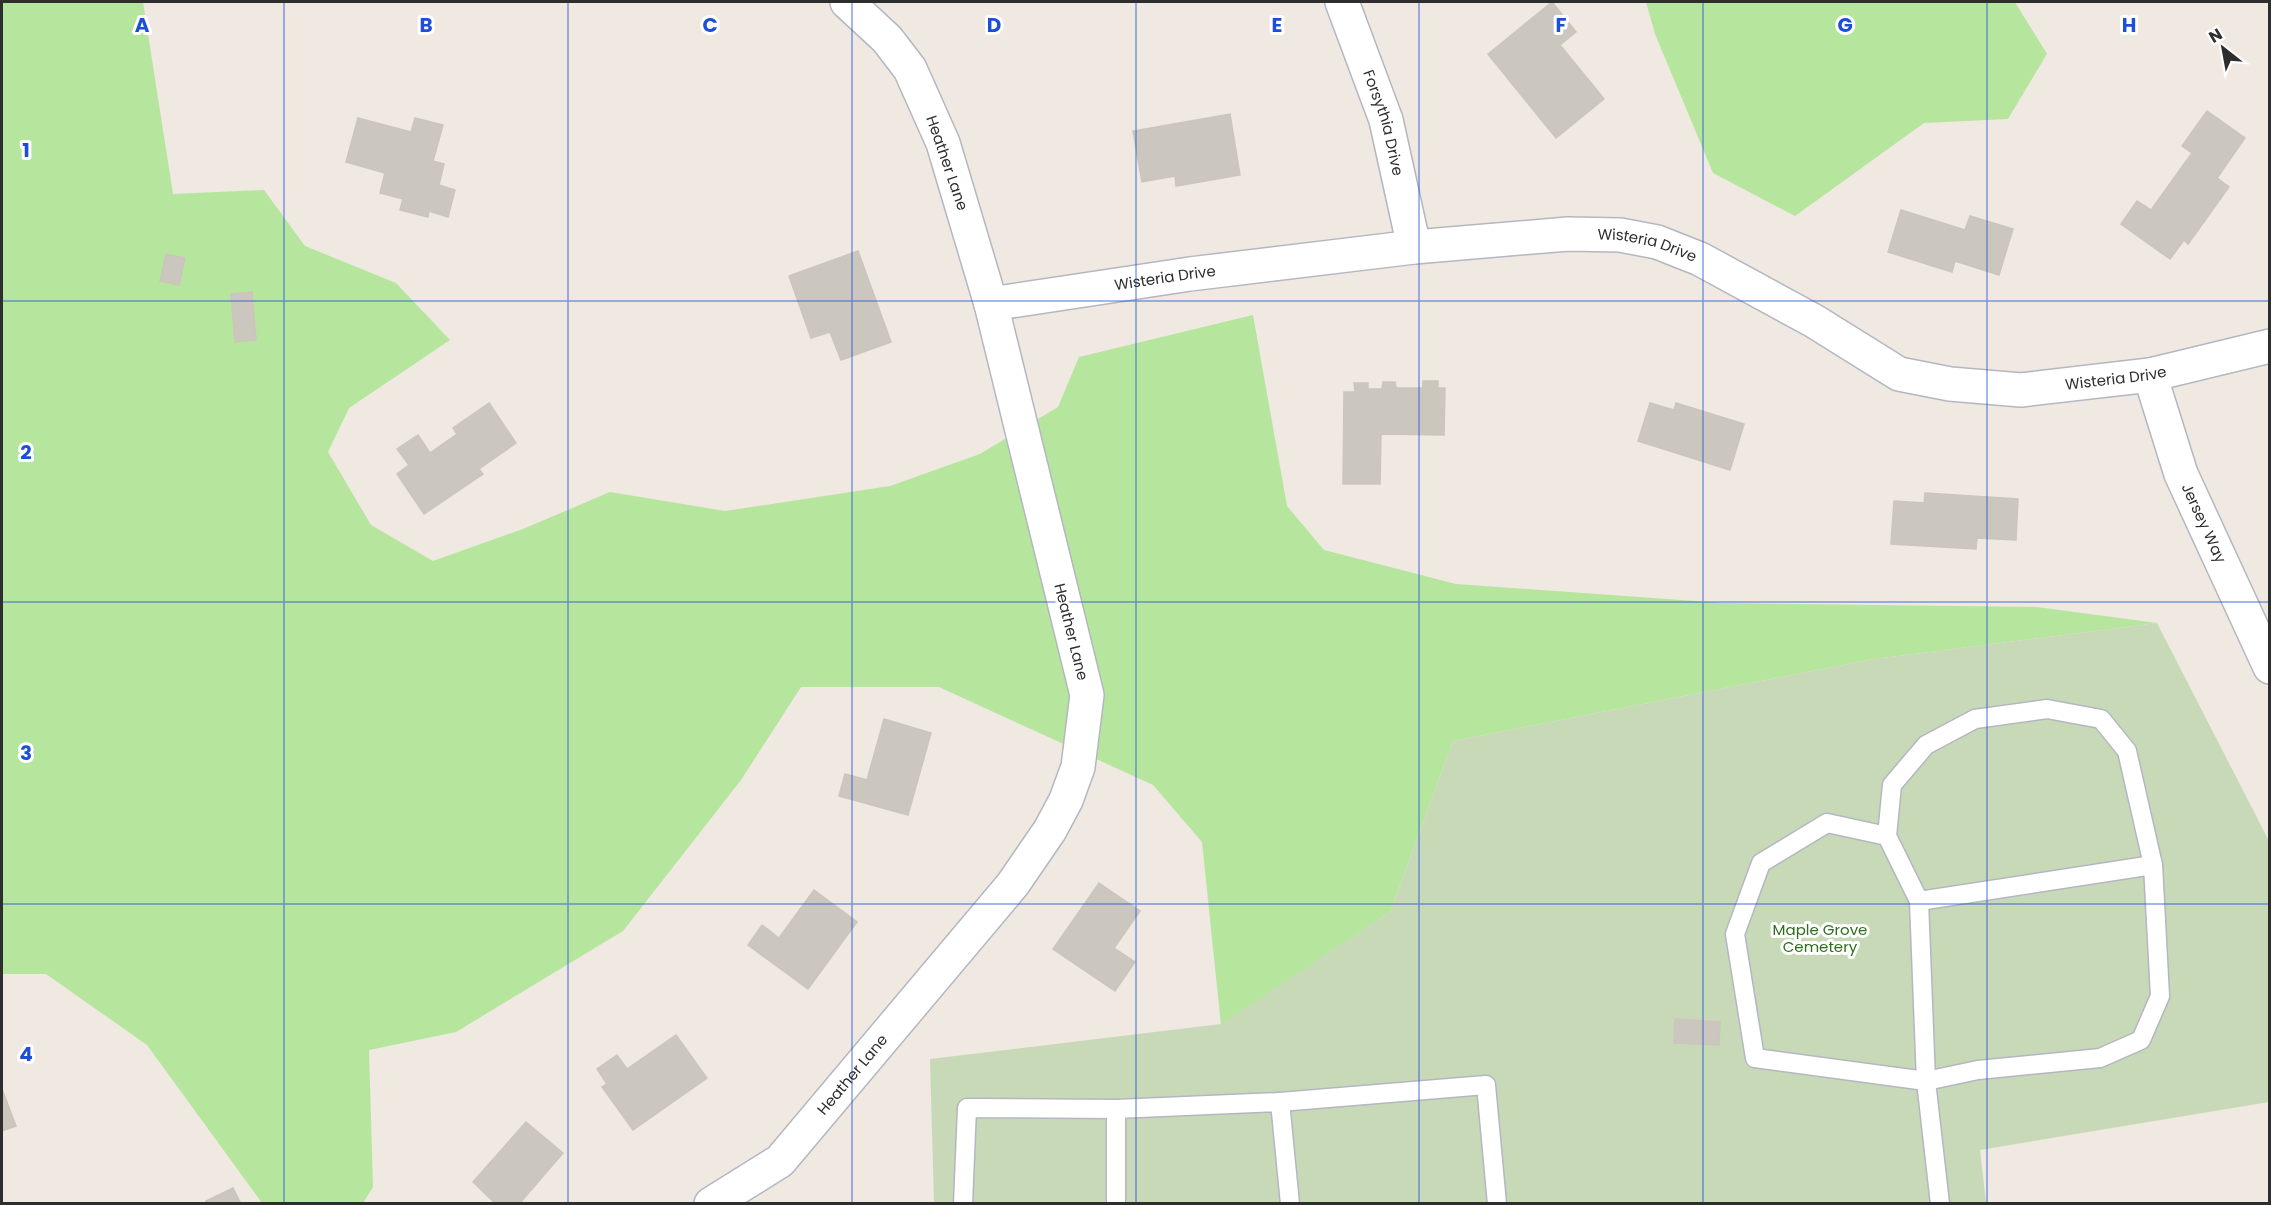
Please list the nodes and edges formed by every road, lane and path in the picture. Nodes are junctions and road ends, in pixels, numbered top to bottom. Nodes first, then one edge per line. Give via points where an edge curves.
1 (847, 2) edge
2 (1342, 2) edge
3 (1414, 247) junction
4 (991, 303) junction
5 (2270, 346) edge
6 (2150, 375) junction
7 (2270, 667) edge
8 (1887, 836) junction
9 (2153, 865) junction
10 (1919, 901) junction
11 (1926, 1081) junction
12 (1280, 1102) junction
13 (1116, 1109) junction
14 (711, 1203) edge
15 (963, 1203) edge
16 (1116, 1203) edge
17 (1290, 1203) edge
18 (1497, 1203) edge
19 (1940, 1203) edge

1 - 4 street, Heather Lane via 887,39 910,69 943,143
2 - 3 street, Forsythia Drive via 1386,120
3 - 4 street, Wisteria Drive
3 - 6 street, Wisteria Drive via 1568,234 1620,235 1657,242 1700,260 1814,321 1899,374 1950,384 2021,390
4 - 14 street, Heather Lane via 1087,695 1078,767 1050,830 1013,884 780,1161
5 - 6 street, Wisteria Drive
6 - 7 street, Jersey Way via 2181,474
8 - 9 lane via 1892,785 1926,745 1975,719 2047,709 2101,719 2127,751
8 - 10 lane
8 - 11 lane via 1827,823 1761,863 1735,934 1755,1058
9 - 10 lane
9 - 11 lane via 2160,996 2141,1040 2100,1058 1978,1070
10 - 11 lane
11 - 19 lane
12 - 13 lane
12 - 17 lane
12 - 18 lane via 1486,1085
13 - 15 lane via 967,1108
13 - 16 lane

